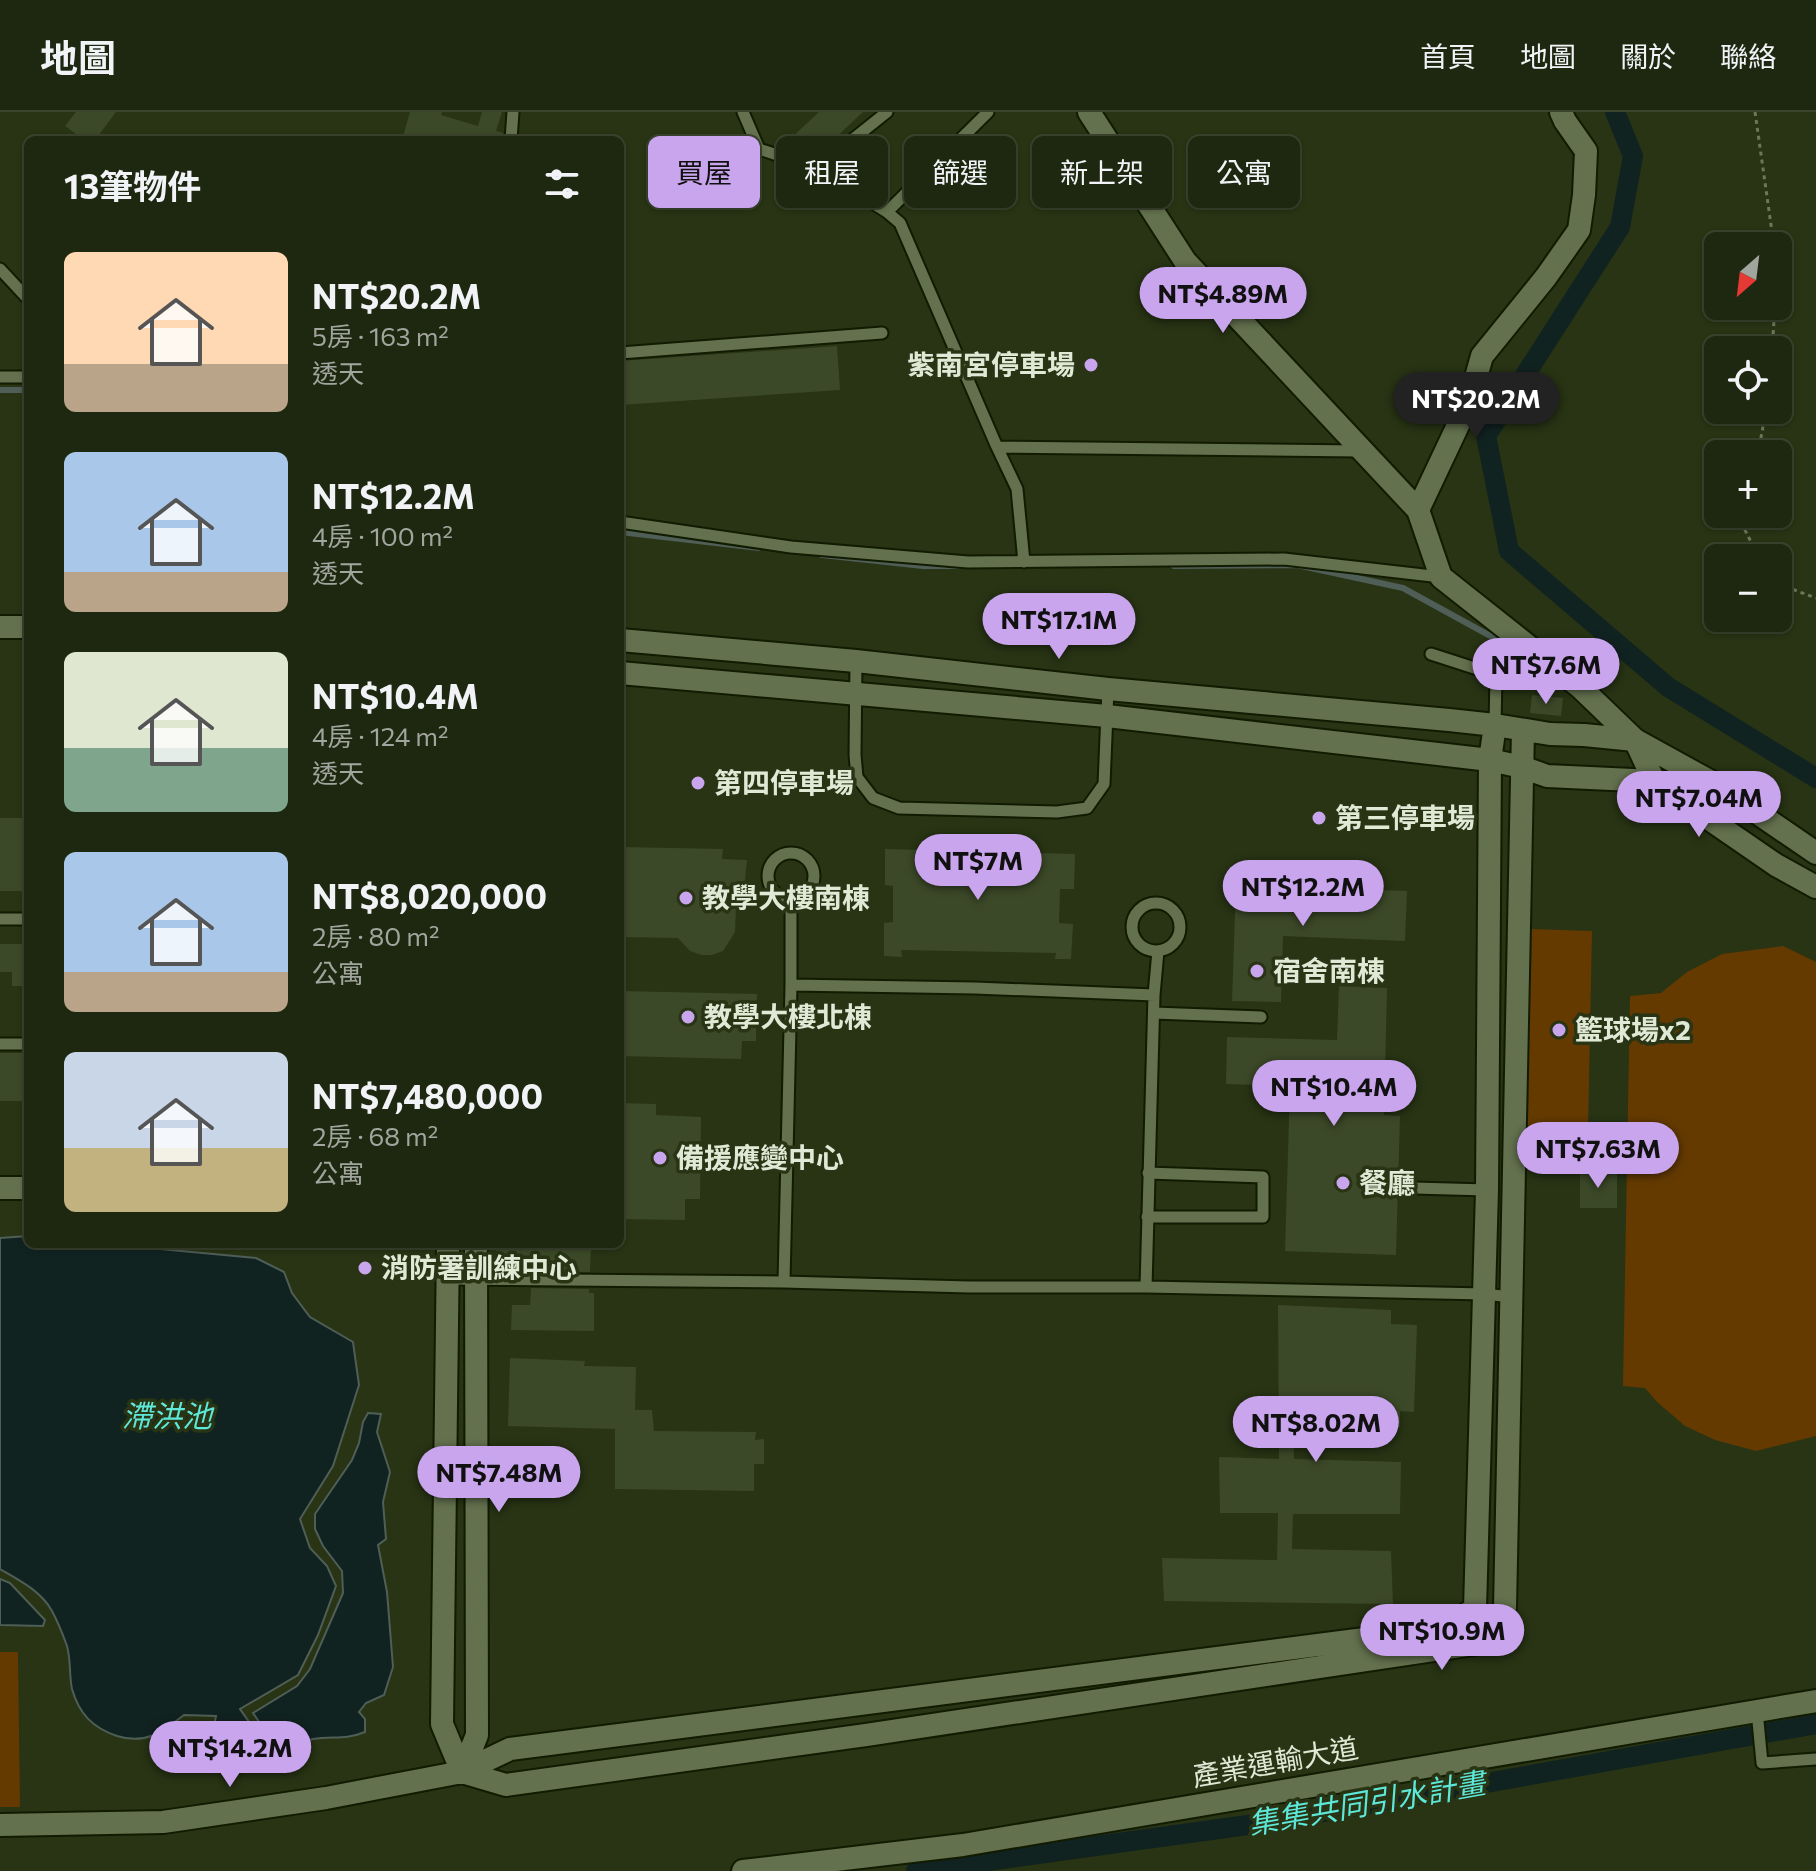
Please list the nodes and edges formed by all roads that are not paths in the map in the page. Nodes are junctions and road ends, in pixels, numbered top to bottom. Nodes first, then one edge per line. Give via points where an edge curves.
1 (513, 112) edge
2 (743, 112) edge
3 (887, 112) edge
4 (988, 112) edge
5 (1089, 112) edge
6 (1561, 112) edge
7 (511, 136) edge
8 (857, 136) edge
9 (776, 155) edge
10 (881, 208) edge
11 (887, 212) junction
12 (0, 269) edge
13 (24, 295) edge
14 (882, 333) dead end
15 (624, 353) edge
16 (0, 377) edge
17 (24, 377) edge
18 (997, 447) junction
19 (1363, 451) junction
20 (1418, 510) junction
21 (624, 523) edge
22 (1024, 562) junction
23 (1441, 577) junction
24 (0, 627) edge
25 (24, 627) edge
26 (624, 640) edge
27 (1431, 654) dead end
28 (856, 661) junction
29 (624, 673) edge
30 (1108, 689) junction
31 (856, 693) junction
32 (1107, 716) junction
33 (1495, 725) junction
34 (1523, 730) junction
35 (1635, 740) junction
36 (1490, 760) junction
37 (1522, 767) junction
38 (1654, 781) junction
39 (1816, 853) edge
40 (1816, 887) edge
41 (791, 900) junction
42 (0, 919) edge
43 (24, 919) edge
44 (1158, 951) junction
45 (791, 985) junction
46 (1154, 995) junction
47 (1154, 1013) junction
48 (1261, 1017) dead end
49 (0, 1044) edge
50 (24, 1044) edge
51 (1148, 1173) junction
52 (0, 1188) edge
53 (24, 1188) edge
54 (1414, 1188) dead end
55 (1487, 1190) junction
56 (1147, 1217) junction
57 (448, 1248) edge
58 (476, 1248) edge
59 (447, 1279) junction
60 (476, 1279) junction
61 (784, 1282) junction
62 (1146, 1287) junction
63 (1485, 1294) junction
64 (1510, 1297) junction
65 (1058, 1679) junction
66 (1816, 1701) edge
67 (858, 1704) junction
68 (1064, 1704) junction
69 (1757, 1711) junction
70 (866, 1735) junction
71 (608, 1736) junction
72 (1816, 1759) edge
73 (616, 1771) junction
74 (462, 1772) junction
75 (0, 1825) edge
76 (743, 1871) edge

1 - 7 lane
2 - 9 lane via 759,149
3 - 8 lane
4 - 11 lane
5 - 19 street via 1185,261
6 - 20 street via 1586,151 1579,230 1482,356 1469,402
10 - 11 lane
11 - 18 lane via 900,223
12 - 13 lane
14 - 15 lane
16 - 17 lane
18 - 19 lane
18 - 22 lane via 1017,489
19 - 20 street
20 - 23 street
21 - 22 lane via 791,547
22 - 23 lane via 1284,559
23 - 35 street via 1580,687
24 - 25 street
26 - 28 street
27 - 33 lane via 1496,675
28 - 30 street
28 - 31 lane
29 - 31 street
30 - 32 lane
30 - 33 street
31 - 32 street
31 - 32 lane via 857,777 873,798 899,808 1087,808 1104,784
32 - 36 street
33 - 34 street
33 - 36 street
34 - 35 street
34 - 37 street
35 - 38 street
35 - 39 street via 1715,784
36 - 37 street
36 - 55 street
37 - 38 street via 1547,776
37 - 64 street
38 - 40 street
41 - 41 lane via 805,896 814,882 812,866 801,854 784,853 771,863 767,879 774,893
41 - 45 lane
42 - 43 lane
44 - 44 lane via 1172,947 1181,932 1178,915 1166,904 1148,903 1134,913 1131,930 1139,946
44 - 46 lane
45 - 46 lane
45 - 61 lane
46 - 47 lane
47 - 48 lane
47 - 51 lane
49 - 50 lane
51 - 56 lane
51 - 56 lane via 1263,1177 1263,1217
52 - 53 street
54 - 55 lane
55 - 63 street
56 - 62 lane
57 - 59 street
58 - 60 street
59 - 60 lane
59 - 74 street via 442,1724
60 - 61 lane
60 - 74 street via 477,1735
61 - 62 lane
62 - 63 lane
63 - 64 lane
63 - 65 street via 1475,1609 1442,1629
64 - 68 street via 1505,1608 1487,1642
65 - 67 street
65 - 68 street
66 - 69 street, 產業運輸大道
67 - 70 street
67 - 71 street
68 - 70 street
69 - 72 lane via 1762,1763
69 - 76 street, 產業運輸大道 via 963,1845
70 - 73 street
71 - 73 street
71 - 74 street via 510,1749
73 - 74 street via 506,1785
74 - 75 street via 163,1822

